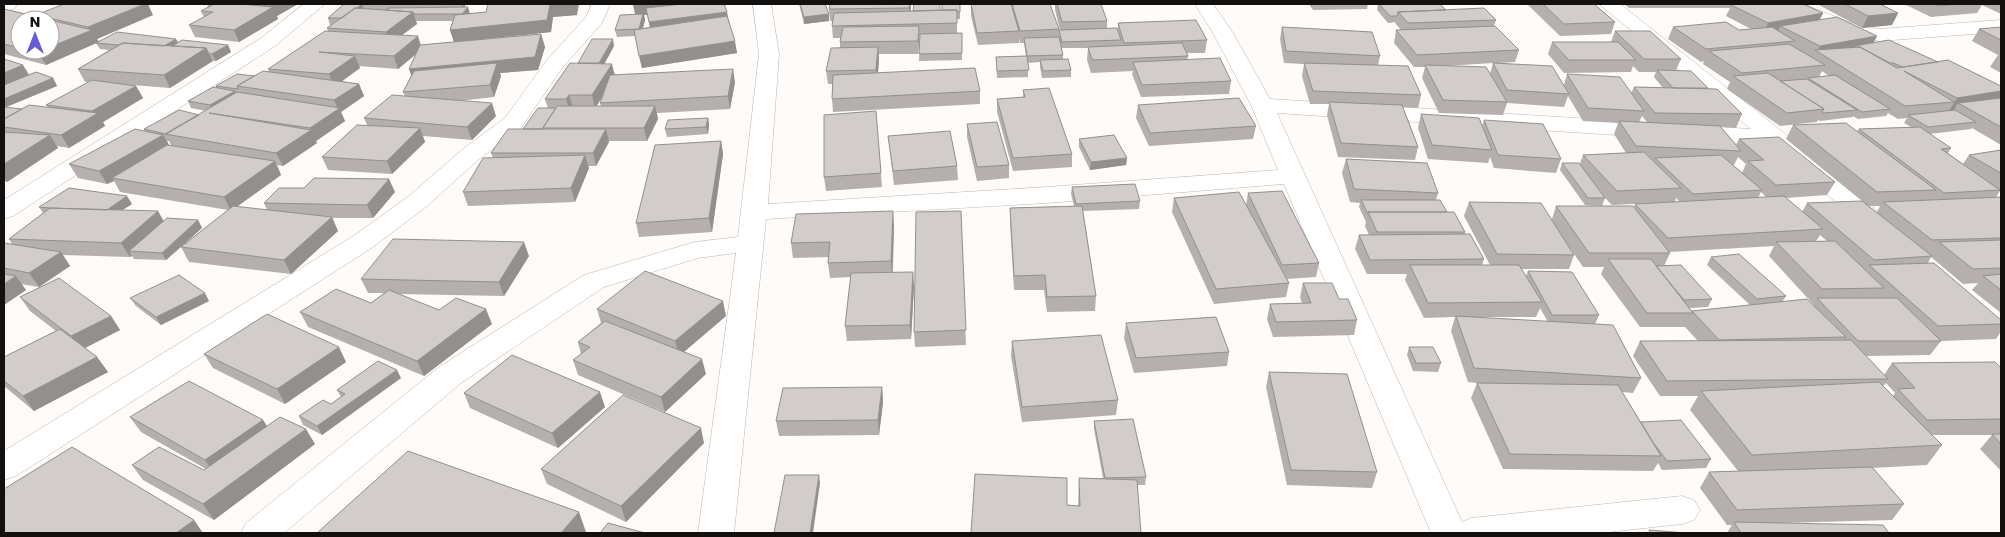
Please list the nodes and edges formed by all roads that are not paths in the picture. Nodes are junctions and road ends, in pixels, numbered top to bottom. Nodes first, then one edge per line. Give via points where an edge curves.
1 (8, 4) edge
2 (316, 4) edge
3 (601, 4) edge
4 (762, 4) edge
5 (1204, 4) edge
6 (1608, 4) edge
7 (1788, 4) edge
8 (4, 6) edge
9 (2001, 26) edge
10 (1262, 105) junction
11 (1776, 138) junction
12 (1292, 176) junction
13 (4, 211) edge
14 (754, 212) junction
15 (1897, 241) edge
16 (750, 243) junction
17 (4, 467) edge
18 (1682, 510) dead end
19 (259, 533) edge
20 (716, 533) edge
21 (1449, 533) edge
22 (1471, 533) edge

1 - 8 street
2 - 13 street via 268,42
3 - 17 street via 595,19 554,64 513,123 471,154 418,201 364,241
4 - 14 street via 769,54
5 - 10 street
6 - 11 street
7 - 9 street via 1846,28 1879,35
10 - 11 street
10 - 12 street
11 - 15 street
12 - 14 street via 1047,196
12 - 21 street
14 - 16 street
16 - 19 street via 694,250 594,281 450,375
16 - 20 street
18 - 22 street

